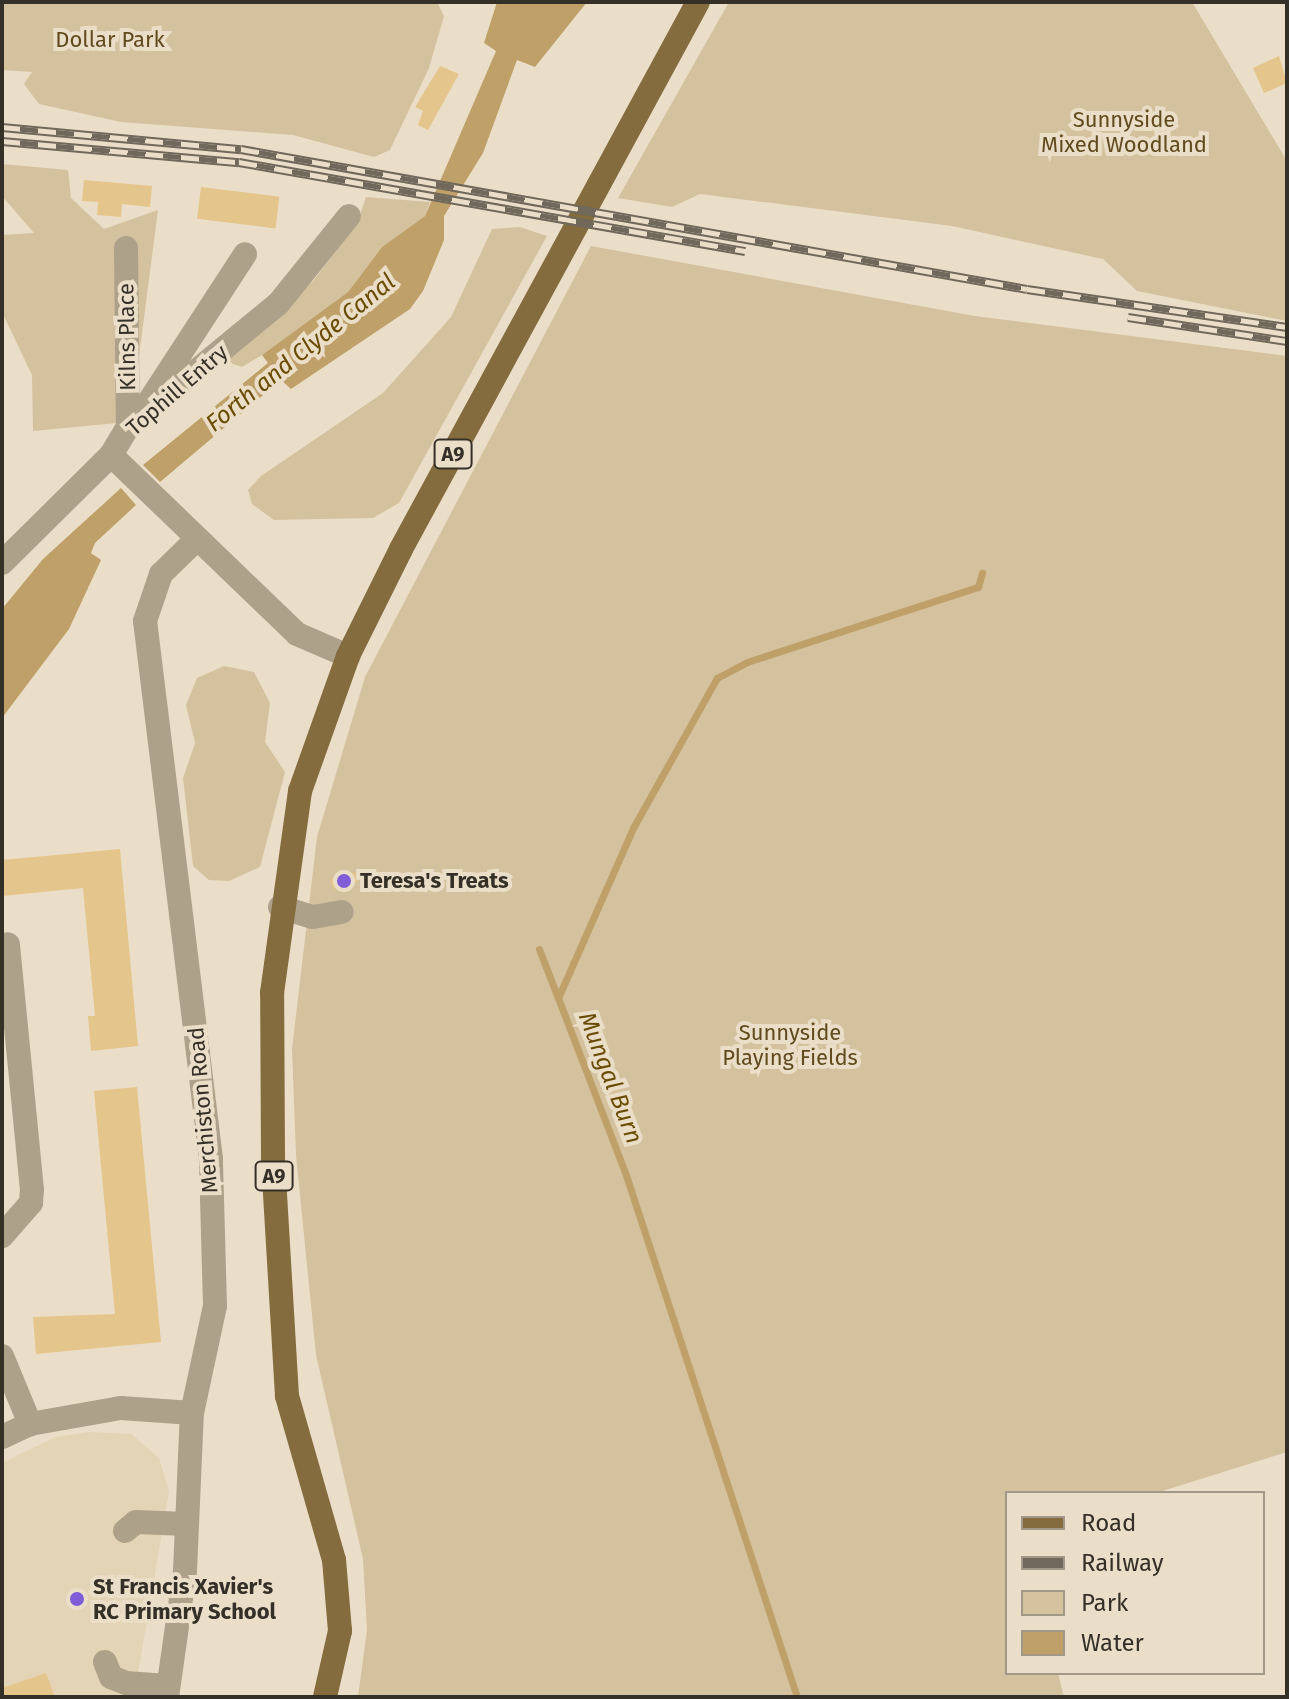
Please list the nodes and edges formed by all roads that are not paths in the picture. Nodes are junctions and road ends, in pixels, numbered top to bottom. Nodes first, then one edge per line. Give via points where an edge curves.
1 (698, 2) edge
2 (349, 216) dead end
3 (126, 248) dead end
4 (245, 254) dead end
5 (128, 427) junction
6 (111, 455) junction
7 (197, 539) junction
8 (2, 562) edge
9 (348, 656) junction
10 (280, 907) junction
11 (342, 912) dead end
12 (8, 944) dead end
13 (10, 1068) edge
14 (2, 1236) edge
15 (2, 1356) edge
16 (192, 1413) junction
17 (30, 1424) junction
18 (2, 1437) edge
19 (187, 1524) junction
20 (125, 1531) dead end
21 (105, 1662) dead end
22 (167, 1692) edge
23 (325, 1697) edge

1 - 9 main road, A9
2 - 5 street, Tophill Entry via 278,304
3 - 5 street, Kilns Place
4 - 5 street
5 - 6 street, Tophill Entry
6 - 7 street
6 - 8 street, Tophill Entry
7 - 9 street via 297,634
7 - 16 street, Merchiston Road via 161,574 145,621 198,946 211,1159 215,1306
9 - 10 main road, A9 via 300,791
10 - 11 street via 313,917
10 - 23 main road, A9 via 272,993 274,1174 287,1396 334,1560 340,1631
12 - 13 street
13 - 14 street via 31,1203
15 - 17 street
16 - 17 street via 121,1408
16 - 19 street, Merchiston Road
17 - 18 street
19 - 20 street via 136,1522
19 - 22 street, Merchiston Road
21 - 22 street via 111,1677

